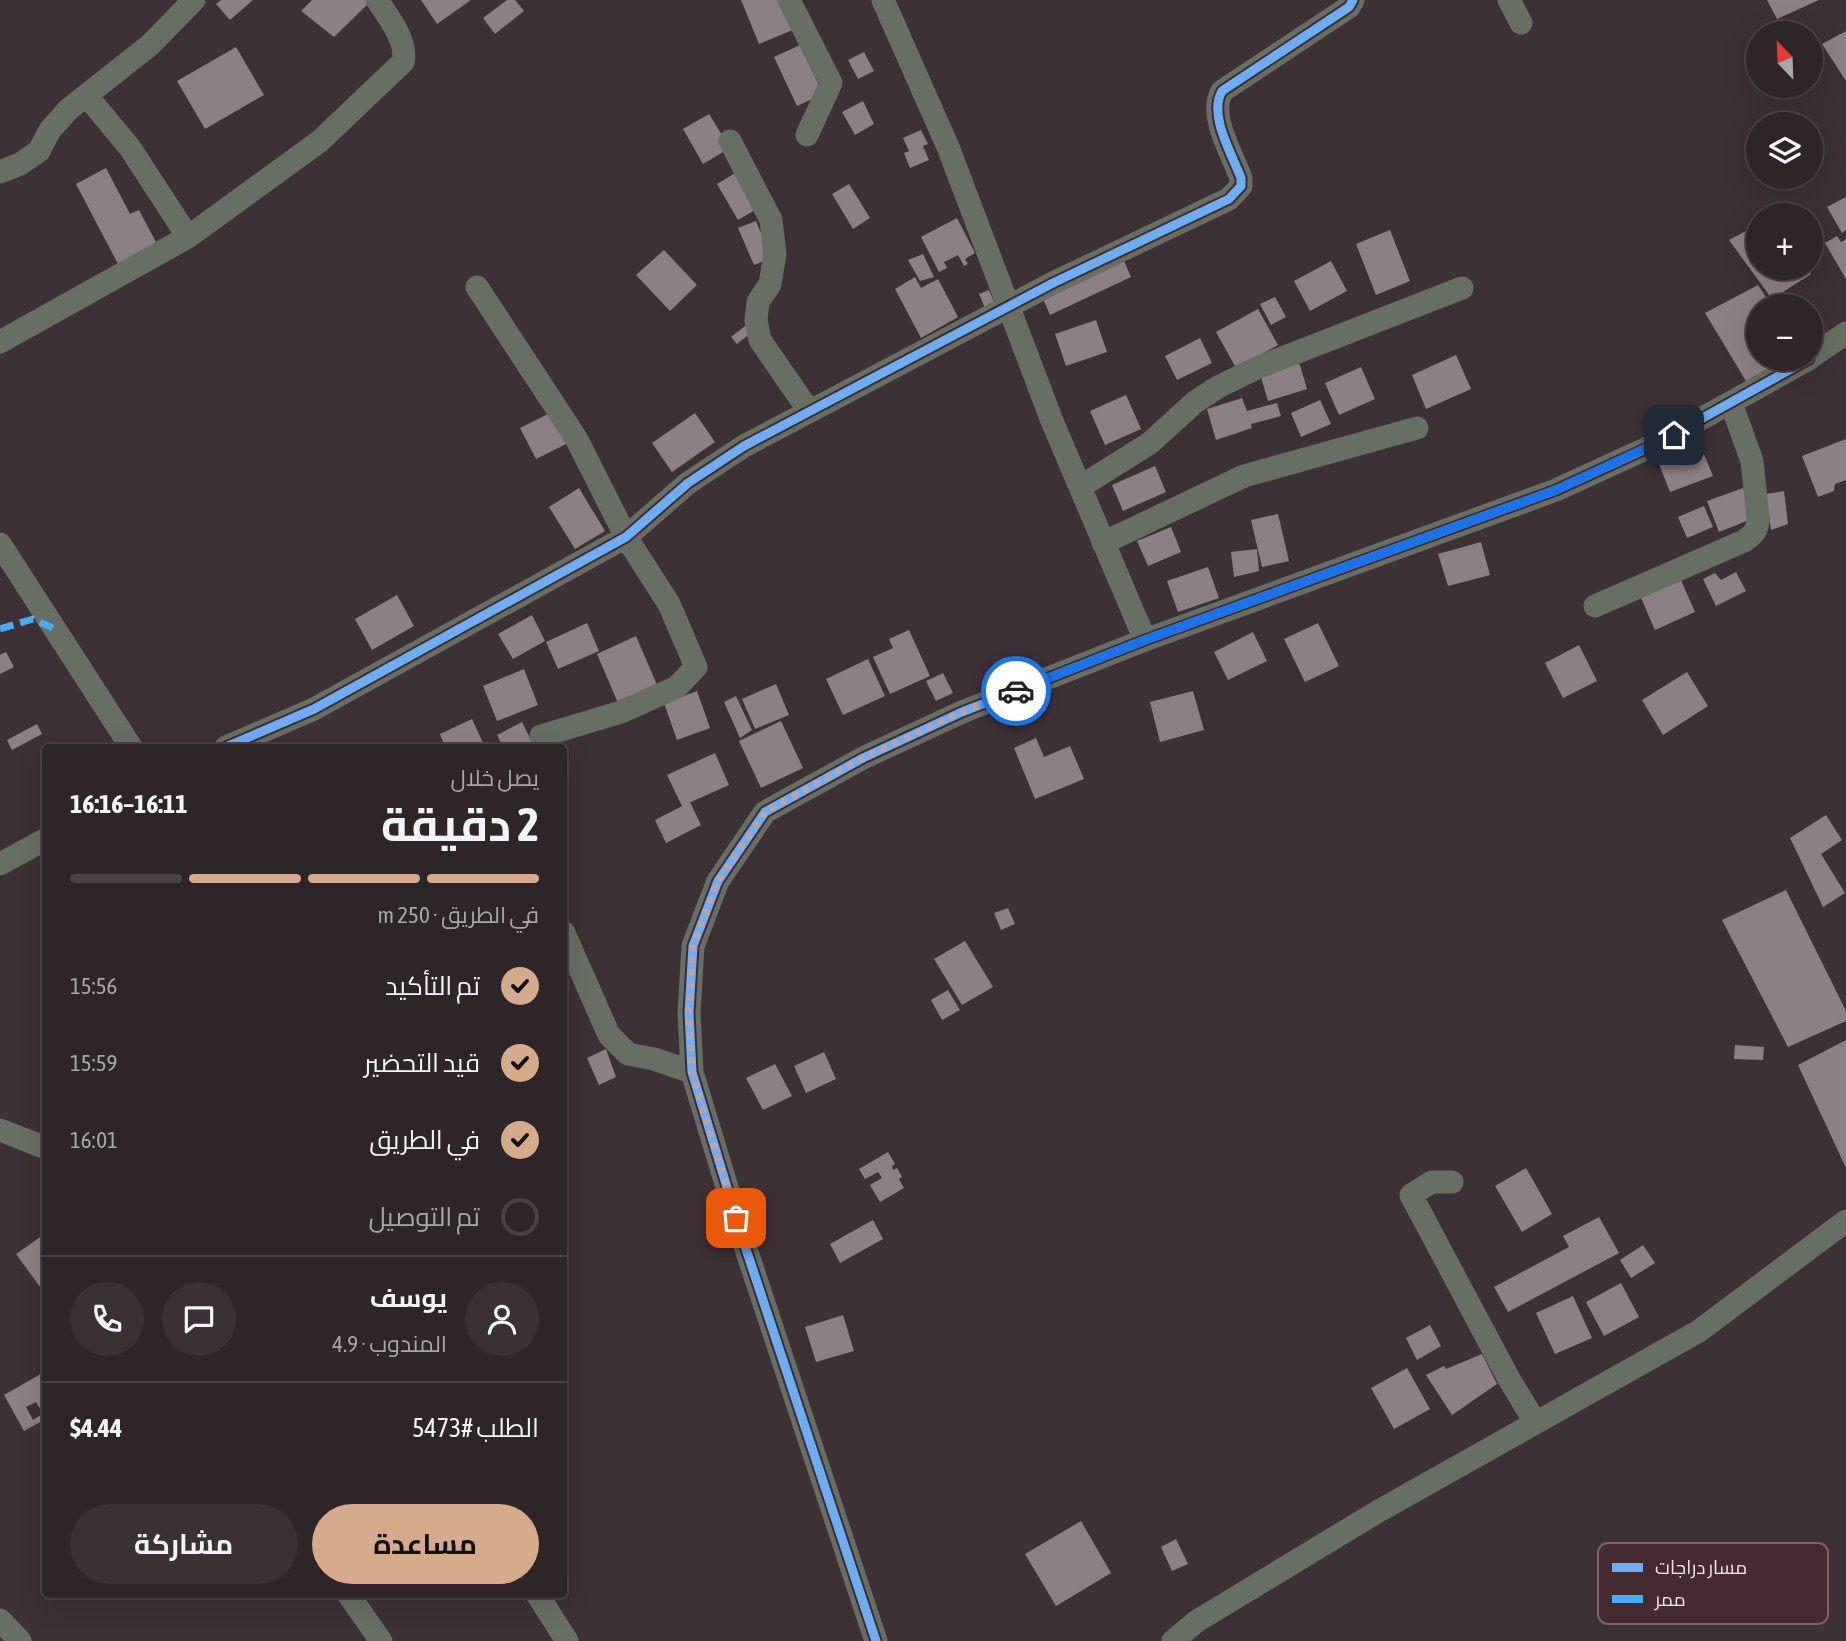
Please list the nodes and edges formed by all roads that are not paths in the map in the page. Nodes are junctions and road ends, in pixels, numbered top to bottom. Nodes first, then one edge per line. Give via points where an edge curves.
1 (194, 0) edge
2 (377, 0) edge
3 (789, 0) edge
4 (883, 0) edge
5 (1353, 0) edge
6 (1509, 0) edge
7 (1521, 23) dead end
8 (87, 96) junction
9 (807, 135) dead end
10 (730, 141) dead end
11 (0, 172) edge
12 (188, 237) junction
13 (477, 286) dead end
14 (1462, 288) dead end
15 (1008, 307) junction
16 (1846, 333) edge
17 (0, 342) edge
18 (1823, 349) edge
19 (1787, 371) edge
20 (1731, 403) junction
21 (809, 411) junction
22 (1417, 428) dead end
23 (1080, 487) junction
24 (626, 537) junction
25 (1103, 543) junction
26 (0, 544) edge
27 (1595, 606) dead end
28 (1145, 640) junction
29 (541, 736) dead end
30 (129, 744) edge
31 (233, 744) edge
32 (42, 841) edge
33 (0, 864) edge
34 (567, 940) edge
35 (692, 1072) junction
36 (0, 1130) edge
37 (42, 1146) edge
38 (1452, 1182) dead end
39 (1846, 1221) edge
40 (1535, 1422) junction
41 (351, 1598) edge
42 (539, 1598) edge
43 (0, 1620) edge
44 (20, 1641) edge
45 (381, 1641) edge
46 (566, 1641) edge
47 (876, 1641) edge
48 (1173, 1641) edge

1 - 8 street via 150,45
2 - 12 street via 403,45 403,62 320,141
3 - 9 street via 831,83
4 - 15 street via 948,147
5 - 15 street via 1222,91 1217,113 1241,178 1237,193
6 - 7 street
8 - 11 street via 62,116 39,151
8 - 12 street via 130,148
10 - 21 street via 771,220 775,254 771,284 758,302 760,340
12 - 17 street
13 - 24 street via 576,438
14 - 23 street via 1218,387 1150,443
15 - 21 street
15 - 23 street
16 - 18 street
19 - 20 street
20 - 27 street via 1752,461 1758,527 1754,534
20 - 28 street via 1556,490
21 - 24 street via 688,483
22 - 25 street via 1244,476
23 - 25 street
24 - 29 street via 669,604 696,667 677,687 621,712
24 - 31 street via 314,709
25 - 28 street
26 - 30 street
28 - 35 street via 962,712 863,758 765,812 718,881 693,946
32 - 33 street
34 - 35 street via 609,1035 628,1054
35 - 47 street
36 - 37 street
38 - 40 street via 1432,1182 1411,1195
39 - 40 street via 1699,1331
40 - 48 street via 1310,1552 1197,1621
41 - 45 street
42 - 46 street
43 - 44 street

